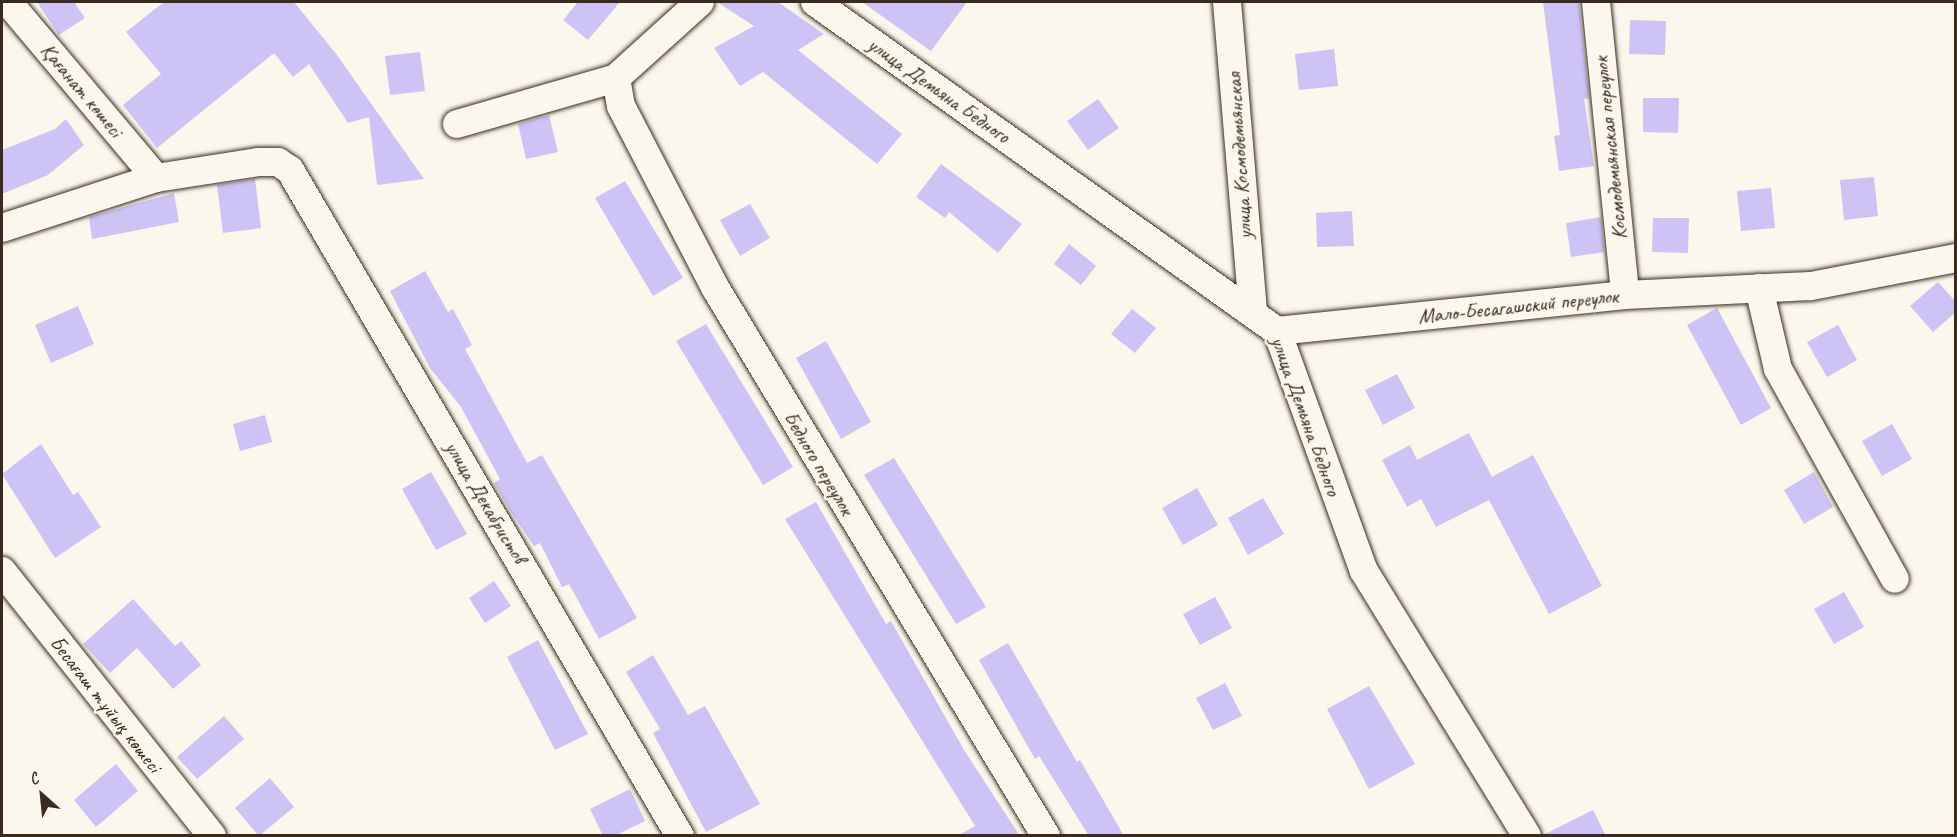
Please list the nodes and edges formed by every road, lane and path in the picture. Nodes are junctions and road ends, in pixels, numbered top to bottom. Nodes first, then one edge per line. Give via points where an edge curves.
1 (8, 2) edge
2 (699, 2) edge
3 (815, 2) edge
4 (1227, 2) edge
5 (1596, 2) edge
6 (616, 78) junction
7 (457, 124) dead end
8 (156, 178) junction
9 (2, 228) edge
10 (1956, 258) edge
11 (1759, 288) junction
12 (1625, 295) junction
13 (1253, 310) junction
14 (1277, 331) junction
15 (2, 571) edge
16 (1895, 579) dead end
17 (212, 836) edge
18 (680, 836) edge
19 (1046, 836) edge
20 (1527, 836) edge

1 - 8 street, Қағанат көшесі
2 - 6 street
3 - 13 street, улица Демьяна Бедного
4 - 13 street, улица Космодемьянская
5 - 12 street, Космодемьянская переулок
6 - 7 street
6 - 19 street, Бедного переулок via 621,106 716,289
8 - 9 street
8 - 18 street, улица Декабристов via 258,162 278,162 290,170
10 - 11 street, Мало-Бесагашский переулок via 1811,286
11 - 12 street, Мало-Бесагашский переулок
11 - 16 street via 1778,369
12 - 14 street, Мало-Бесагашский переулок
13 - 14 street, улица Демьяна Бедного
14 - 20 street, улица Демьяна Бедного via 1364,571
15 - 17 street, Бесағаш тұйық көшесі

